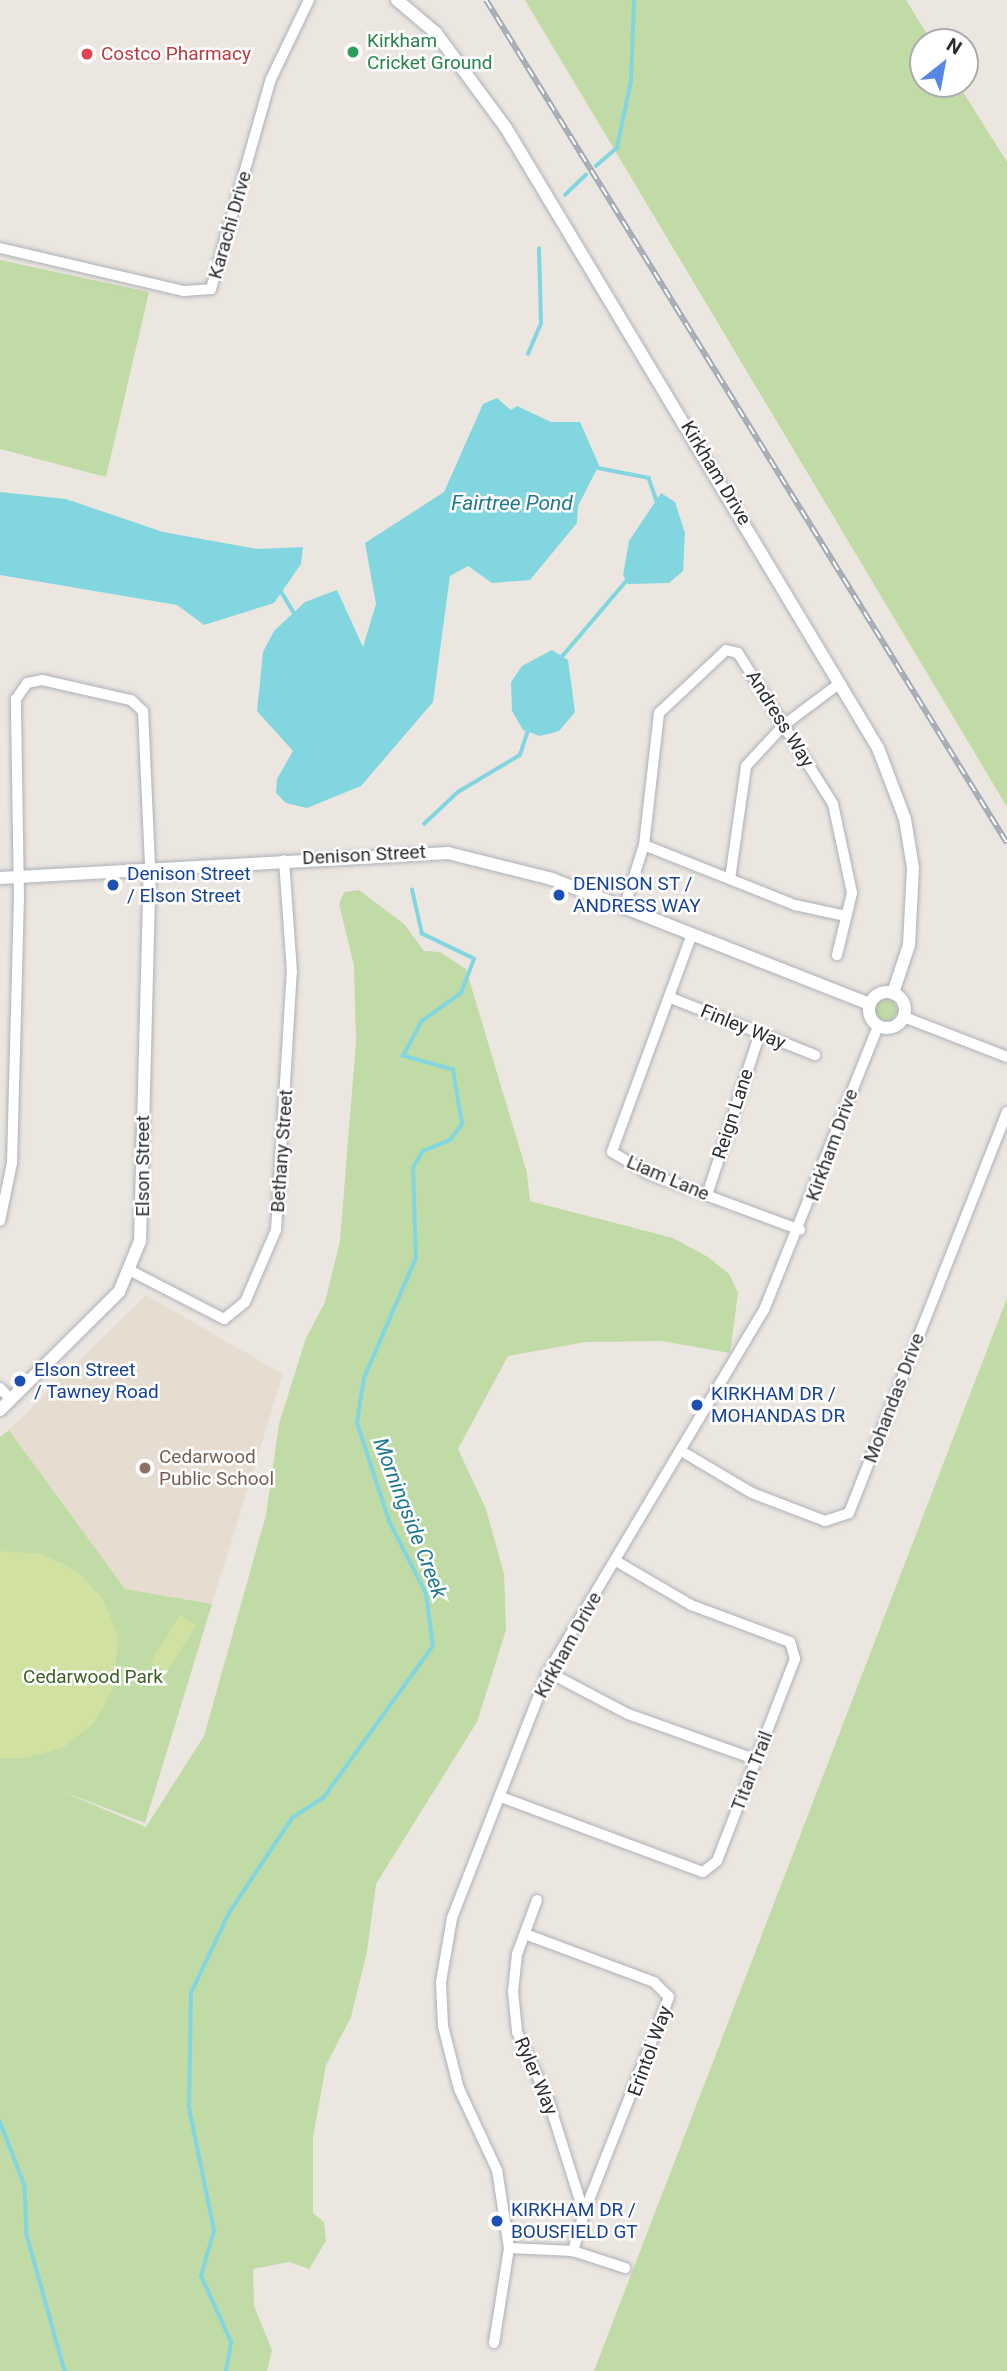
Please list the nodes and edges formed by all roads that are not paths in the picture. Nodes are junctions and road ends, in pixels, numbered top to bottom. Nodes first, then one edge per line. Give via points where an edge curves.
1 (309, 0) edge
2 (397, 0) edge
3 (0, 248) edge
4 (840, 682) junction
5 (784, 725) junction
6 (644, 845) junction
7 (284, 860) junction
8 (149, 868) junction
9 (19, 877) junction
10 (0, 878) edge
11 (730, 879) junction
12 (624, 908) junction
13 (846, 916) junction
14 (692, 934) junction
15 (837, 956) dead end
16 (893, 993) junction
17 (671, 998) junction
18 (869, 1004) junction
19 (904, 1017) junction
20 (878, 1027) junction
21 (760, 1033) junction
22 (815, 1055) dead end
23 (1007, 1057) edge
24 (1007, 1112) edge
25 (707, 1195) junction
26 (0, 1221) edge
27 (800, 1230) junction
28 (131, 1271) junction
29 (0, 1388) edge
30 (11, 1400) junction
31 (0, 1410) edge
32 (683, 1452) junction
33 (616, 1561) junction
34 (548, 1672) junction
35 (757, 1760) junction
36 (501, 1797) junction
37 (537, 1900) dead end
38 (525, 1934) junction
39 (584, 2213) junction
40 (509, 2248) junction
41 (573, 2251) junction
42 (625, 2268) dead end
43 (494, 2343) dead end

1 - 3 street, Karachi Drive via 267,92 211,289 184,291
2 - 4 street, Kirkham Drive via 436,33 506,128
4 - 5 street
4 - 16 street, Kirkham Drive via 889,771 910,843 911,932
5 - 6 street, Andress Way via 738,653 718,653 659,713
5 - 11 street via 746,766
5 - 13 street, Andress Way via 833,804 849,862
6 - 11 street
6 - 12 street, Andress Way
7 - 8 street, Denison Street
7 - 12 street, Denison Street via 448,853 516,867
7 - 28 street, Bethany Street via 292,972 276,1230 245,1302 225,1319
8 - 9 street, Denison Street
8 - 9 street via 143,711 131,700 34,679 16,699
8 - 28 street, Elson Street via 144,1219
9 - 10 street, Denison Street
9 - 26 street via 12,1163
11 - 13 street via 795,905
12 - 14 street, Denison Street
13 - 15 street, Andress Way
14 - 17 street
14 - 18 street, Denison Street
16 - 18 street via 881,992
16 - 19 street via 905,1005
17 - 21 street, Finley Way
17 - 25 street, Liam Lane via 612,1152
18 - 20 street
19 - 20 street via 890,1028
19 - 23 street
20 - 27 street, Kirkham Drive
21 - 22 street, Finley Way
21 - 25 street, Reign Lane
24 - 32 street, Mohandas Drive via 849,1513 824,1521 752,1493
25 - 27 street, Liam Lane
27 - 32 street, Kirkham Drive via 764,1310
28 - 30 street, Elson Street via 94,1320
29 - 30 street
30 - 31 street, Elson Street
32 - 33 street, Kirkham Drive
33 - 34 street, Kirkham Drive
33 - 35 street, Titan Trail via 691,1605 790,1642 795,1659
34 - 35 street via 628,1714
34 - 36 street, Kirkham Drive
35 - 36 street, Titan Trail via 717,1861 703,1872
36 - 40 street, Kirkham Drive via 452,1917 441,1982 456,2077 497,2170
37 - 38 street, Ryler Way
38 - 39 street, Ryler Way via 513,1991 517,2032 548,2099
38 - 39 street, Erintol Way via 654,1982 669,1997
39 - 41 street
40 - 41 street
40 - 43 street, Kirkham Drive
41 - 42 street

